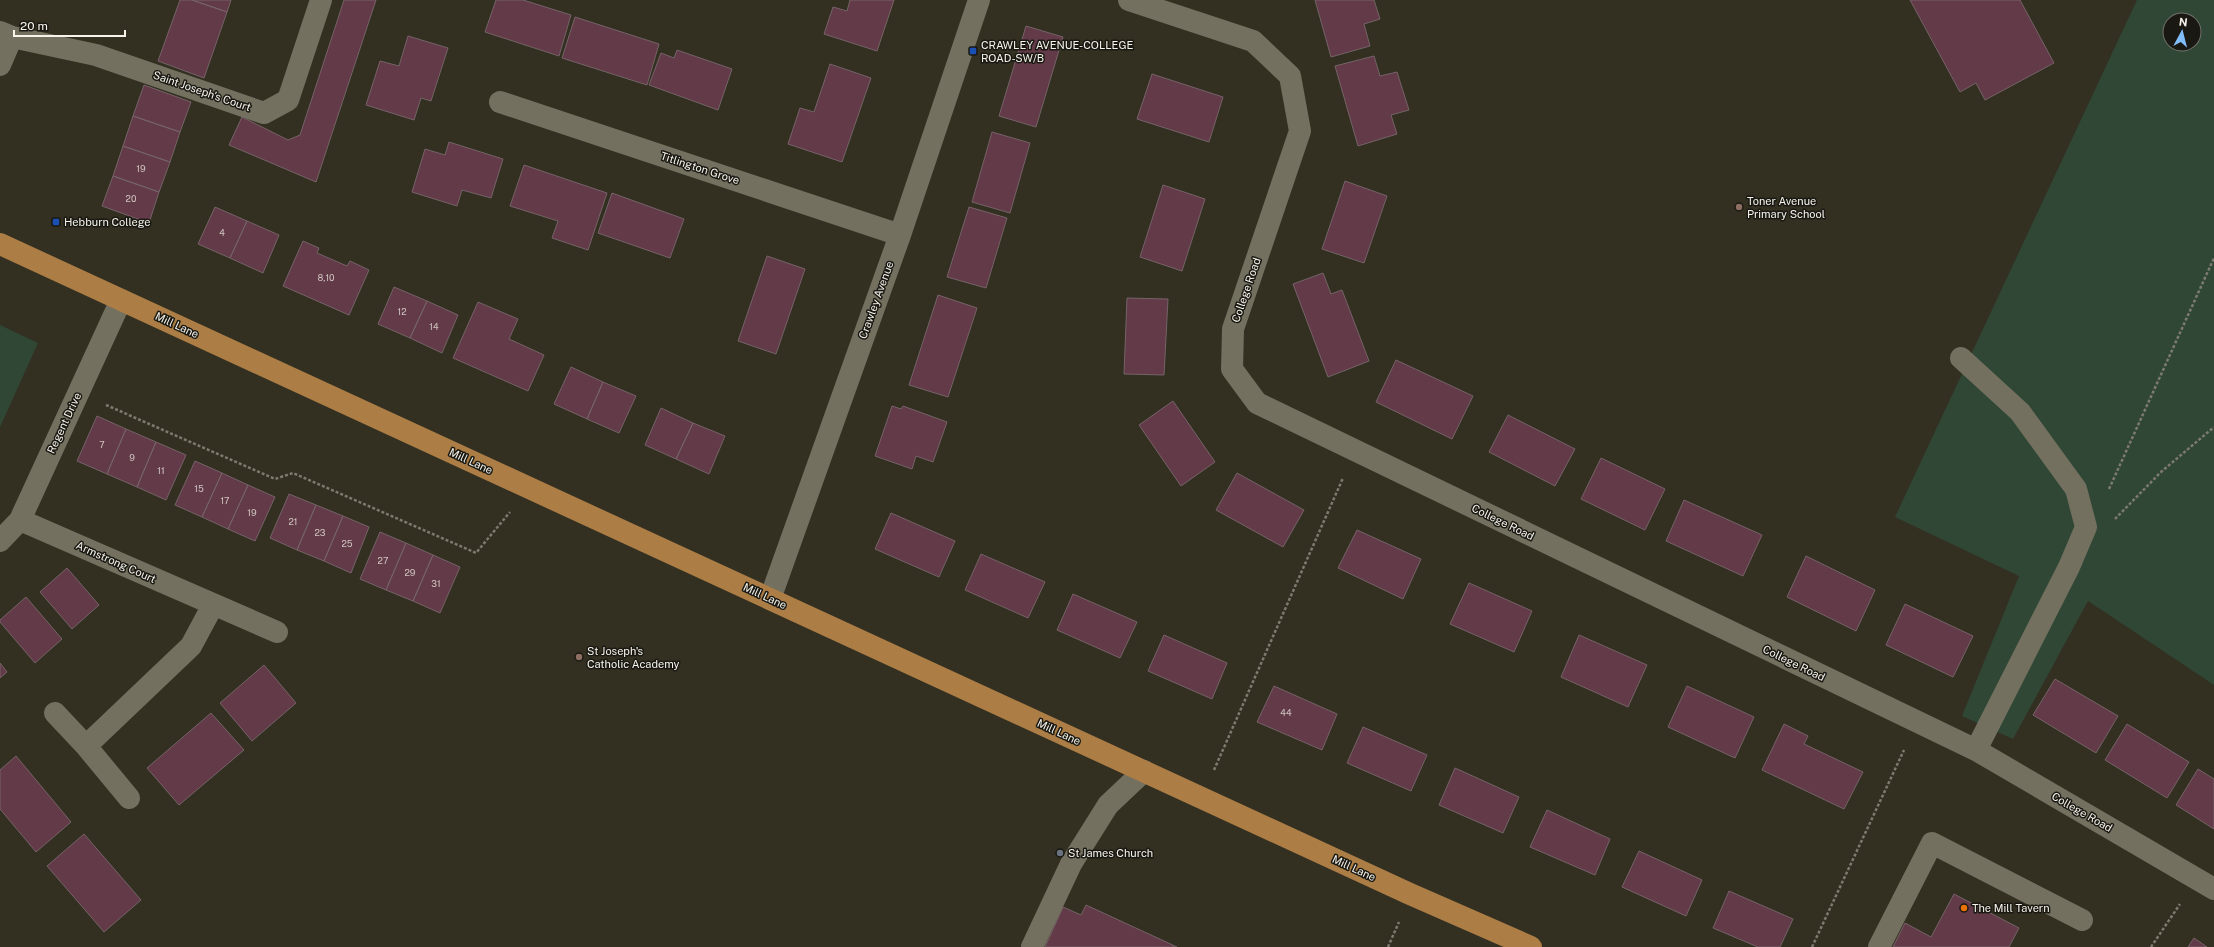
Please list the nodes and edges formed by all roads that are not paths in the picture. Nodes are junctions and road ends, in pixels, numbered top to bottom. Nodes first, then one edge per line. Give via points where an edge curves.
1 (321, 0) edge
2 (979, 0) edge
3 (1129, 0) edge
4 (6, 34) edge
5 (0, 66) edge
6 (500, 102) dead end
7 (900, 235) junction
8 (0, 244) edge
9 (121, 300) junction
10 (1961, 358) dead end
11 (20, 520) junction
12 (0, 541) edge
13 (770, 599) junction
14 (213, 605) junction
15 (277, 632) dead end
16 (55, 713) dead end
17 (86, 746) junction
18 (1976, 750) junction
19 (1144, 771) junction
20 (129, 798) dead end
21 (2206, 884) edge
22 (2082, 920) dead end
23 (1032, 947) edge
24 (1531, 947) edge
25 (1879, 947) edge

1 - 4 street, Saint Joseph's Court via 288,100 264,113 96,55
2 - 7 street, Crawley Avenue
3 - 18 street, College Road via 1254,41 1290,76 1300,131 1233,329 1232,370 1257,403
4 - 5 street, Saint Joseph's Court
6 - 7 street, Titlington Grove
7 - 13 street, Crawley Avenue
8 - 9 main road, Mill Lane
9 - 11 street, Regent Drive
9 - 13 main road, Mill Lane
10 - 18 street via 2020,412 2076,489 2086,527 2069,567
11 - 12 street, Regent Drive
11 - 14 street, Armstrong Court
13 - 19 main road, Mill Lane
14 - 15 street, Armstrong Court
14 - 17 street via 191,646
16 - 17 street
17 - 20 street
18 - 21 street, College Road
19 - 23 street via 1108,805 1071,864
19 - 24 main road, Mill Lane
22 - 25 street via 1932,843

